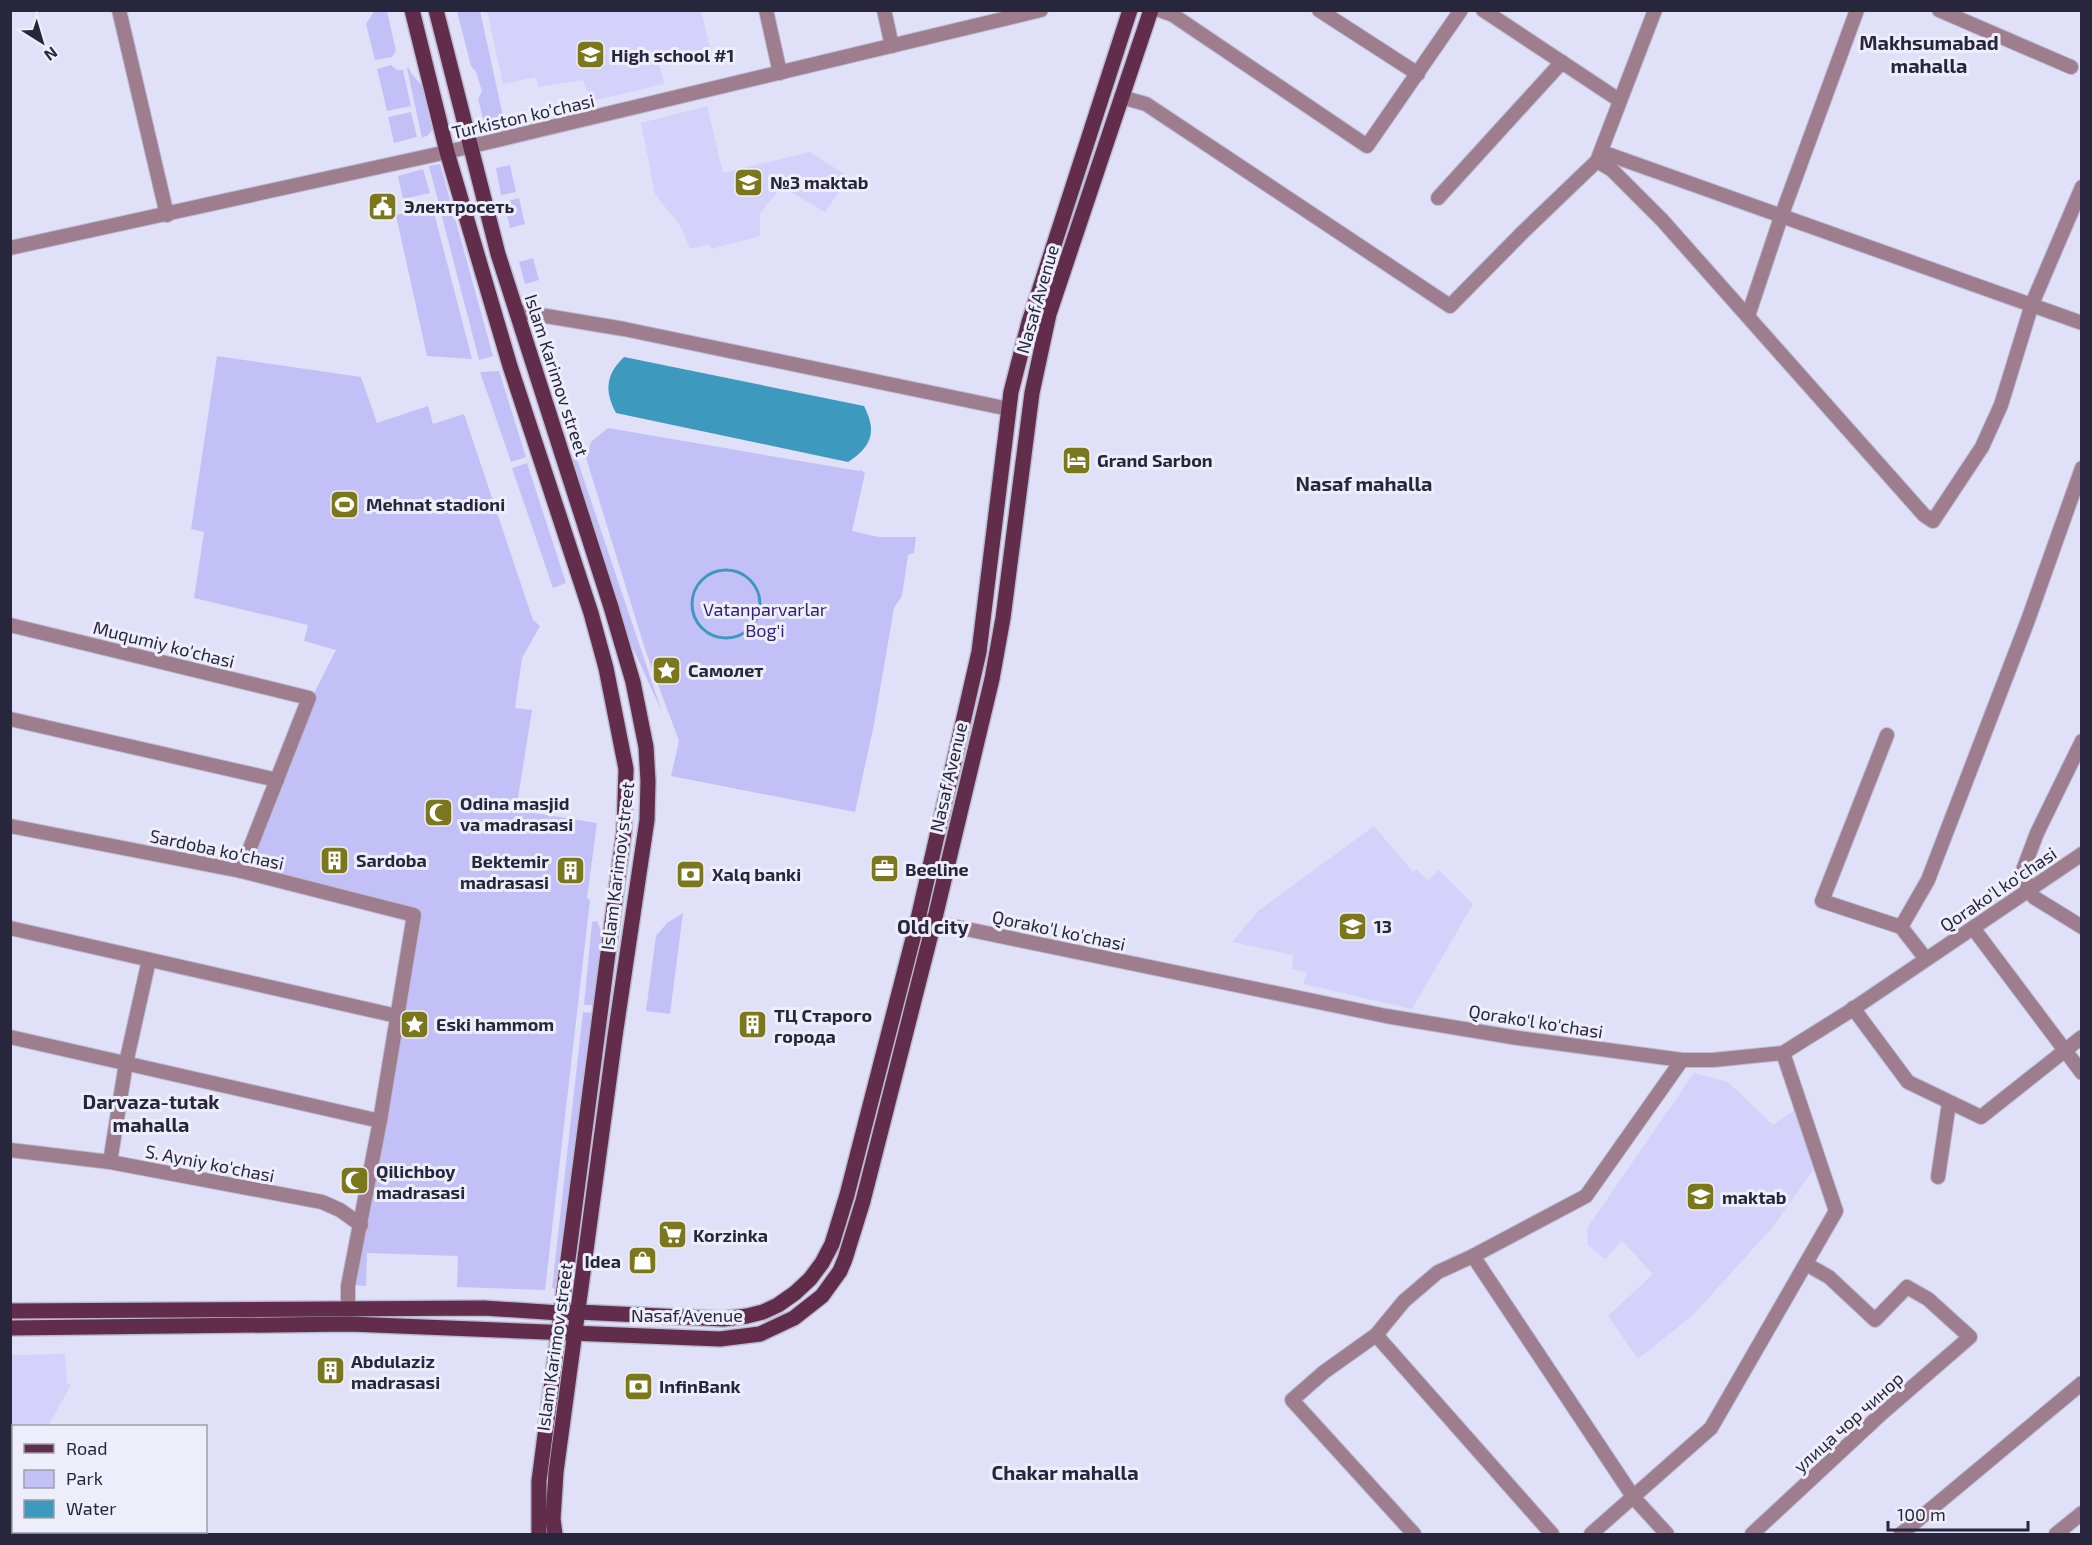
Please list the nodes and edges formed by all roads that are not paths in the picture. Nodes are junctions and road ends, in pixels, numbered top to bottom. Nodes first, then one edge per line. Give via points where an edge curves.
1 (119, 10) edge
2 (412, 10) edge
3 (436, 10) edge
4 (766, 10) edge
5 (884, 10) edge
6 (1041, 10) edge
7 (1130, 10) edge
8 (1151, 10) edge
9 (1159, 10) edge
10 (1319, 10) edge
11 (1461, 10) edge
12 (1483, 10) edge
13 (1655, 10) edge
14 (1857, 10) edge
15 (1939, 10) edge
16 (999, 15) edge
17 (892, 46) junction
18 (1562, 62) junction
19 (2071, 67) dead end
20 (780, 73) junction
21 (1418, 74) junction
22 (1121, 97) junction
23 (1619, 100) junction
24 (469, 146) junction
25 (447, 152) junction
26 (1599, 157) junction
27 (2082, 187) edge
28 (1438, 198) dead end
29 (167, 215) junction
30 (1781, 217) junction
31 (10, 248) edge
32 (2032, 304) junction
33 (516, 311) junction
34 (1748, 316) junction
35 (2082, 324) edge
36 (1009, 409) junction
37 (2082, 468) edge
38 (596, 563) junction
39 (576, 569) junction
40 (10, 625) edge
41 (10, 719) edge
42 (1887, 735) dead end
43 (2082, 741) edge
44 (277, 780) junction
45 (10, 826) edge
46 (2082, 854) edge
47 (241, 871) junction
48 (2028, 891) junction
49 (918, 919) junction
50 (934, 922) junction
51 (1901, 927) junction
52 (2082, 927) edge
53 (10, 928) edge
54 (1973, 928) junction
55 (1926, 959) junction
56 (149, 960) junction
57 (1853, 1008) junction
58 (397, 1016) junction
59 (10, 1037) edge
60 (2082, 1037) edge
61 (2064, 1050) junction
62 (1783, 1053) junction
63 (1682, 1060) junction
64 (126, 1063) junction
65 (2082, 1072) edge
66 (1949, 1103) junction
67 (380, 1121) junction
68 (864, 1129) junction
69 (880, 1133) junction
70 (10, 1150) edge
71 (110, 1162) junction
72 (1938, 1176) dead end
73 (361, 1225) junction
74 (1473, 1256) junction
75 (1806, 1264) junction
76 (348, 1309) junction
77 (10, 1311) edge
78 (579, 1312) junction
79 (560, 1313) junction
80 (203, 1318) junction
81 (10, 1328) edge
82 (558, 1332) junction
83 (576, 1332) junction
84 (1376, 1335) junction
85 (2082, 1383) edge
86 (1634, 1498) junction
87 (2082, 1514) edge
88 (539, 1534) edge
89 (555, 1534) edge
90 (1414, 1534) edge
91 (1552, 1534) edge
92 (1591, 1534) edge
93 (1667, 1534) edge
94 (1752, 1534) edge
95 (1901, 1534) edge
96 (2056, 1534) edge

1 - 29 street
2 - 25 main road, Islam Karimov street
3 - 24 main road, Islam Karimov street
4 - 20 street
5 - 17 street
6 - 16 street, Turkiston ko'chasi
7 - 36 main road, Nasaf Avenue via 1029,322
8 - 22 main road, Nasaf Avenue
9 - 21 street via 1173,15 1367,146
10 - 21 street
11 - 21 street
12 - 18 street
13 - 23 street
14 - 30 street
15 - 19 street
16 - 17 street, Turkiston ko'chasi
17 - 20 street, Turkiston ko'chasi
18 - 23 street
18 - 28 street
20 - 24 street, Turkiston ko'chasi
22 - 26 street via 1146,104 1450,306
22 - 50 main road, Nasaf Avenue via 1049,314 1032,393 992,679
23 - 26 street
24 - 25 street, Turkiston ko'chasi
24 - 33 main road, Islam Karimov street
25 - 29 street, Turkiston ko'chasi
25 - 39 main road, Islam Karimov street via 510,366
26 - 30 street
26 - 34 street via 1662,219
27 - 32 street
29 - 31 street, Turkiston ko'chasi
30 - 32 street
30 - 34 street
32 - 34 street via 2001,405 1987,437 1933,521
32 - 35 street
33 - 36 street via 624,329
33 - 38 main road, Islam Karimov street
36 - 49 main road, Nasaf Avenue via 979,652
37 - 51 street via 1928,879
38 - 39 main road
38 - 78 main road, Islam Karimov street via 633,682 646,747 648,781 646,820
39 - 79 main road, Islam Karimov street via 606,668 626,769 626,796
40 - 44 street, Muqumiy ko'chasi via 309,698
41 - 44 street
42 - 51 street via 1822,901
43 - 48 street via 2023,870
44 - 47 street
45 - 47 street, Sardoba ko'chasi
46 - 48 street, Qorako'l ko'chasi
47 - 58 street, Sardoba ko'chasi via 414,915
48 - 52 street
48 - 54 street, Qorako'l ko'chasi
49 - 50 street, Qorako'l ko'chasi
49 - 68 main road, Nasaf Avenue
50 - 63 street, Qorako'l ko'chasi via 1386,1016
50 - 69 main road, Nasaf Avenue
51 - 55 street
53 - 56 street
54 - 55 street, Qorako'l ko'chasi
54 - 61 street
55 - 57 street, Qorako'l ko'chasi
56 - 58 street
56 - 64 street
57 - 62 street, Qorako'l ko'chasi
57 - 66 street via 1908,1082
58 - 67 street
59 - 64 street
60 - 61 street
61 - 65 street
61 - 66 street via 1981,1117
62 - 63 street, Qorako'l ko'chasi
62 - 75 street via 1836,1211
63 - 74 street via 1586,1196
64 - 67 street
64 - 71 street
66 - 72 street
67 - 73 street
68 - 69 main road
68 - 78 main road, Nasaf Avenue via 832,1244 810,1279 778,1305 747,1317 723,1319
69 - 83 main road, Nasaf Avenue via 840,1271 822,1296 794,1318 760,1334 740,1338
70 - 71 street, S. Ayniy ko'chasi
71 - 73 street, S. Ayniy ko'chasi via 322,1202
73 - 76 street via 348,1286
74 - 84 street via 1438,1272 1404,1302
74 - 86 street
75 - 86 street via 1711,1428
75 - 94 street, улица чор чинор via 1829,1277 1875,1320 1907,1287 1928,1299 1970,1337
76 - 79 main road, Nasaf Avenue via 484,1308
76 - 80 main road, Nasaf Avenue
77 - 80 main road
78 - 79 main road, Nasaf Avenue
78 - 83 main road, Islam Karimov street
79 - 82 main road, Islam Karimov street
80 - 81 main road
80 - 82 main road, Nasaf Avenue
82 - 83 main road, Nasaf Avenue
82 - 88 main road, Islam Karimov street via 538,1481
83 - 89 main road, Islam Karimov street via 556,1472
84 - 90 street via 1292,1400
84 - 91 street
85 - 95 street
86 - 92 street
86 - 93 street
87 - 96 street

